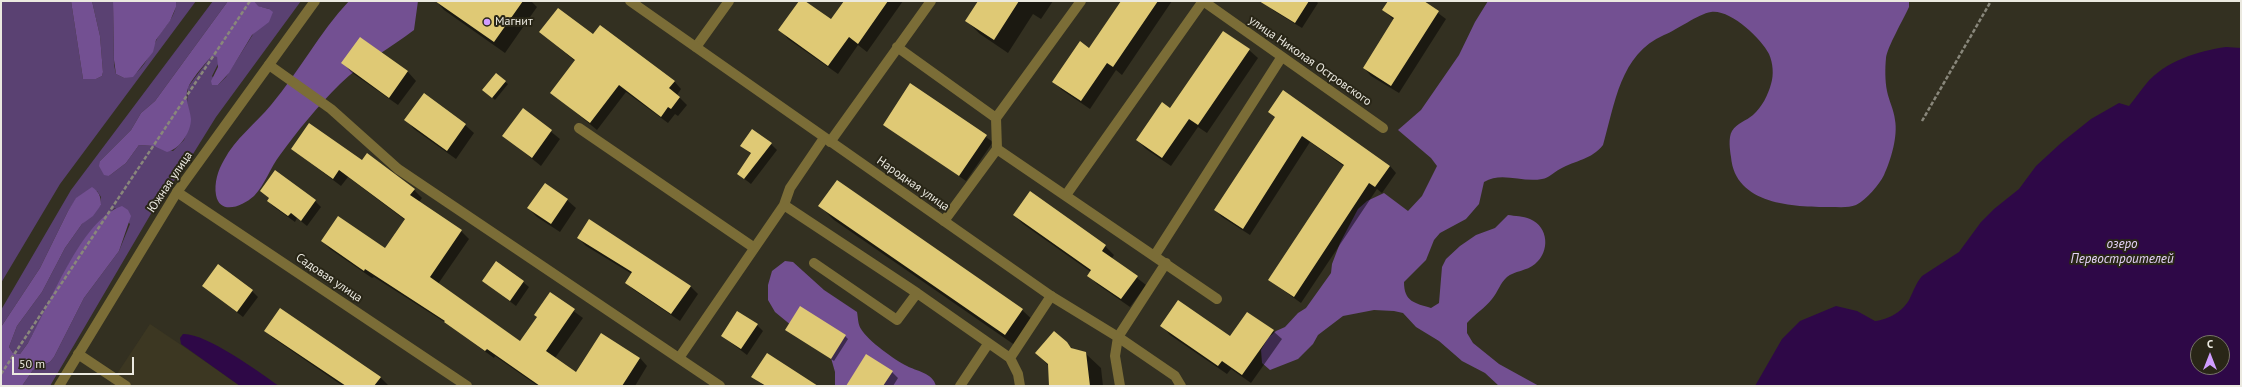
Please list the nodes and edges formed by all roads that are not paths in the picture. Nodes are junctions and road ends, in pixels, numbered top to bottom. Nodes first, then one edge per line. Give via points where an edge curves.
1 (315, 1) edge
2 (630, 1) edge
3 (729, 1) edge
4 (930, 1) edge
5 (1081, 1) edge
6 (1203, 1) edge
7 (696, 46) junction
8 (897, 47) junction
9 (1282, 58) junction
10 (269, 65) junction
11 (996, 118) junction
12 (580, 128) dead end
13 (1383, 128) dead end
14 (827, 140) junction
15 (997, 149) junction
16 (177, 192) junction
17 (1066, 195) junction
18 (784, 205) junction
19 (944, 221) junction
20 (753, 247) junction
21 (1155, 255) junction
22 (814, 263) dead end
23 (1166, 263) junction
24 (917, 293) junction
25 (1051, 296) junction
26 (1217, 299) dead end
27 (1118, 337) junction
28 (988, 344) junction
29 (78, 354) junction
30 (679, 358) junction
31 (1010, 358) junction
32 (59, 386) edge
33 (126, 386) edge
34 (466, 386) edge
35 (720, 386) edge
36 (960, 386) edge
37 (1020, 386) edge
38 (1120, 386) edge
39 (1181, 386) edge

1 - 10 street, Южная улица
2 - 7 street, Народная улица
3 - 7 street
4 - 8 street
5 - 11 street
6 - 9 street, улица Николая Островского
6 - 17 street
7 - 14 street, Народная улица
8 - 11 street
8 - 14 street
9 - 13 street, улица Николая Островского
9 - 21 street
10 - 16 street, Южная улица
10 - 30 street via 331,109 398,169
11 - 15 street
12 - 20 street
14 - 18 street via 790,188
14 - 19 street, Народная улица
15 - 17 street
15 - 19 street
16 - 29 street, Южная улица
16 - 34 street, Садовая улица
17 - 21 street
18 - 20 street
18 - 24 street
19 - 25 street, Народная улица
20 - 30 street
21 - 23 street
22 - 24 street via 897,320
23 - 26 street
23 - 27 street
24 - 28 street
25 - 27 street, Народная улица
25 - 31 street
27 - 38 street via 1115,356
27 - 39 street, Народная улица via 1175,376
28 - 31 street
28 - 36 street
29 - 32 street, Южная улица
29 - 33 street
30 - 35 street
31 - 37 street via 1018,374

